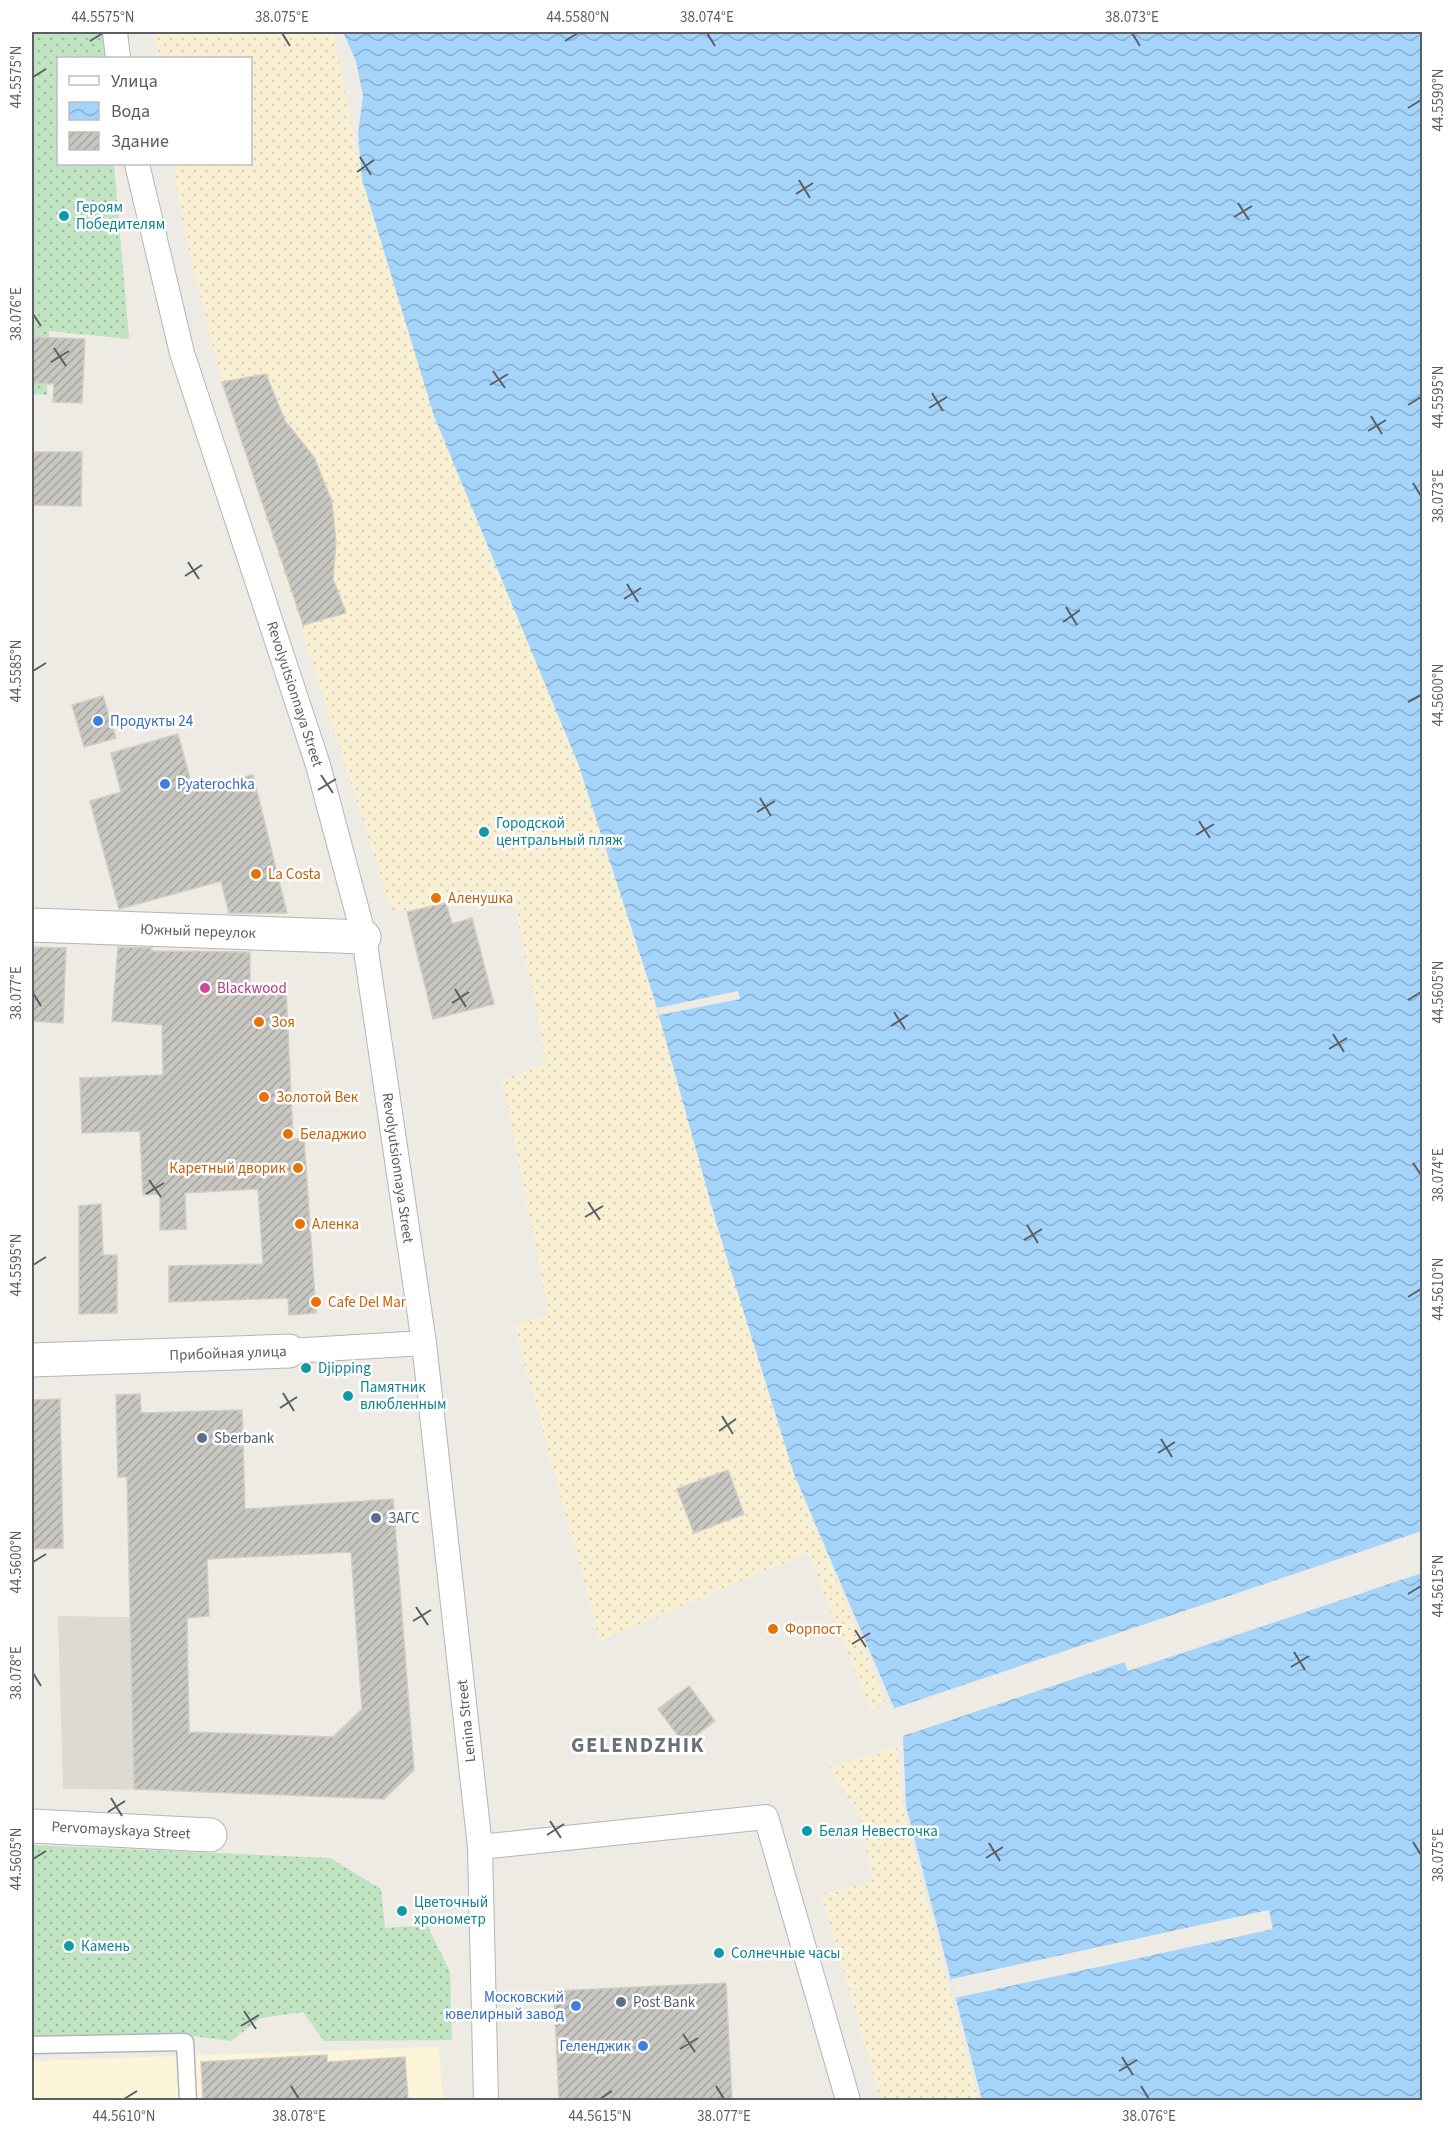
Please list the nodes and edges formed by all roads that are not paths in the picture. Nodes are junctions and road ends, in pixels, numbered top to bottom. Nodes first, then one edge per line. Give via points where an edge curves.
1 (115, 32) edge
2 (118, 57) edge
3 (137, 165) edge
4 (32, 925) edge
5 (364, 937) junction
6 (424, 1343) junction
7 (289, 1351) joint
8 (32, 1360) edge
9 (32, 1826) edge
10 (210, 1835) dead end
11 (480, 1847) junction
12 (32, 2045) edge
13 (188, 2100) edge
14 (486, 2100) edge
15 (848, 2100) edge

1 - 2 street
3 - 5 street, Revolyutsionnaya Street via 182,353 318,765
4 - 5 street, Южный переулок
5 - 6 street, Revolyutsionnaya Street
6 - 7 street, Прибойная улица
6 - 11 street, Lenina Street
7 - 8 street, Прибойная улица
9 - 10 street, Pervomayskaya Street
11 - 14 street, Lenina Street
11 - 15 street via 766,1817
12 - 13 lane via 185,2042

